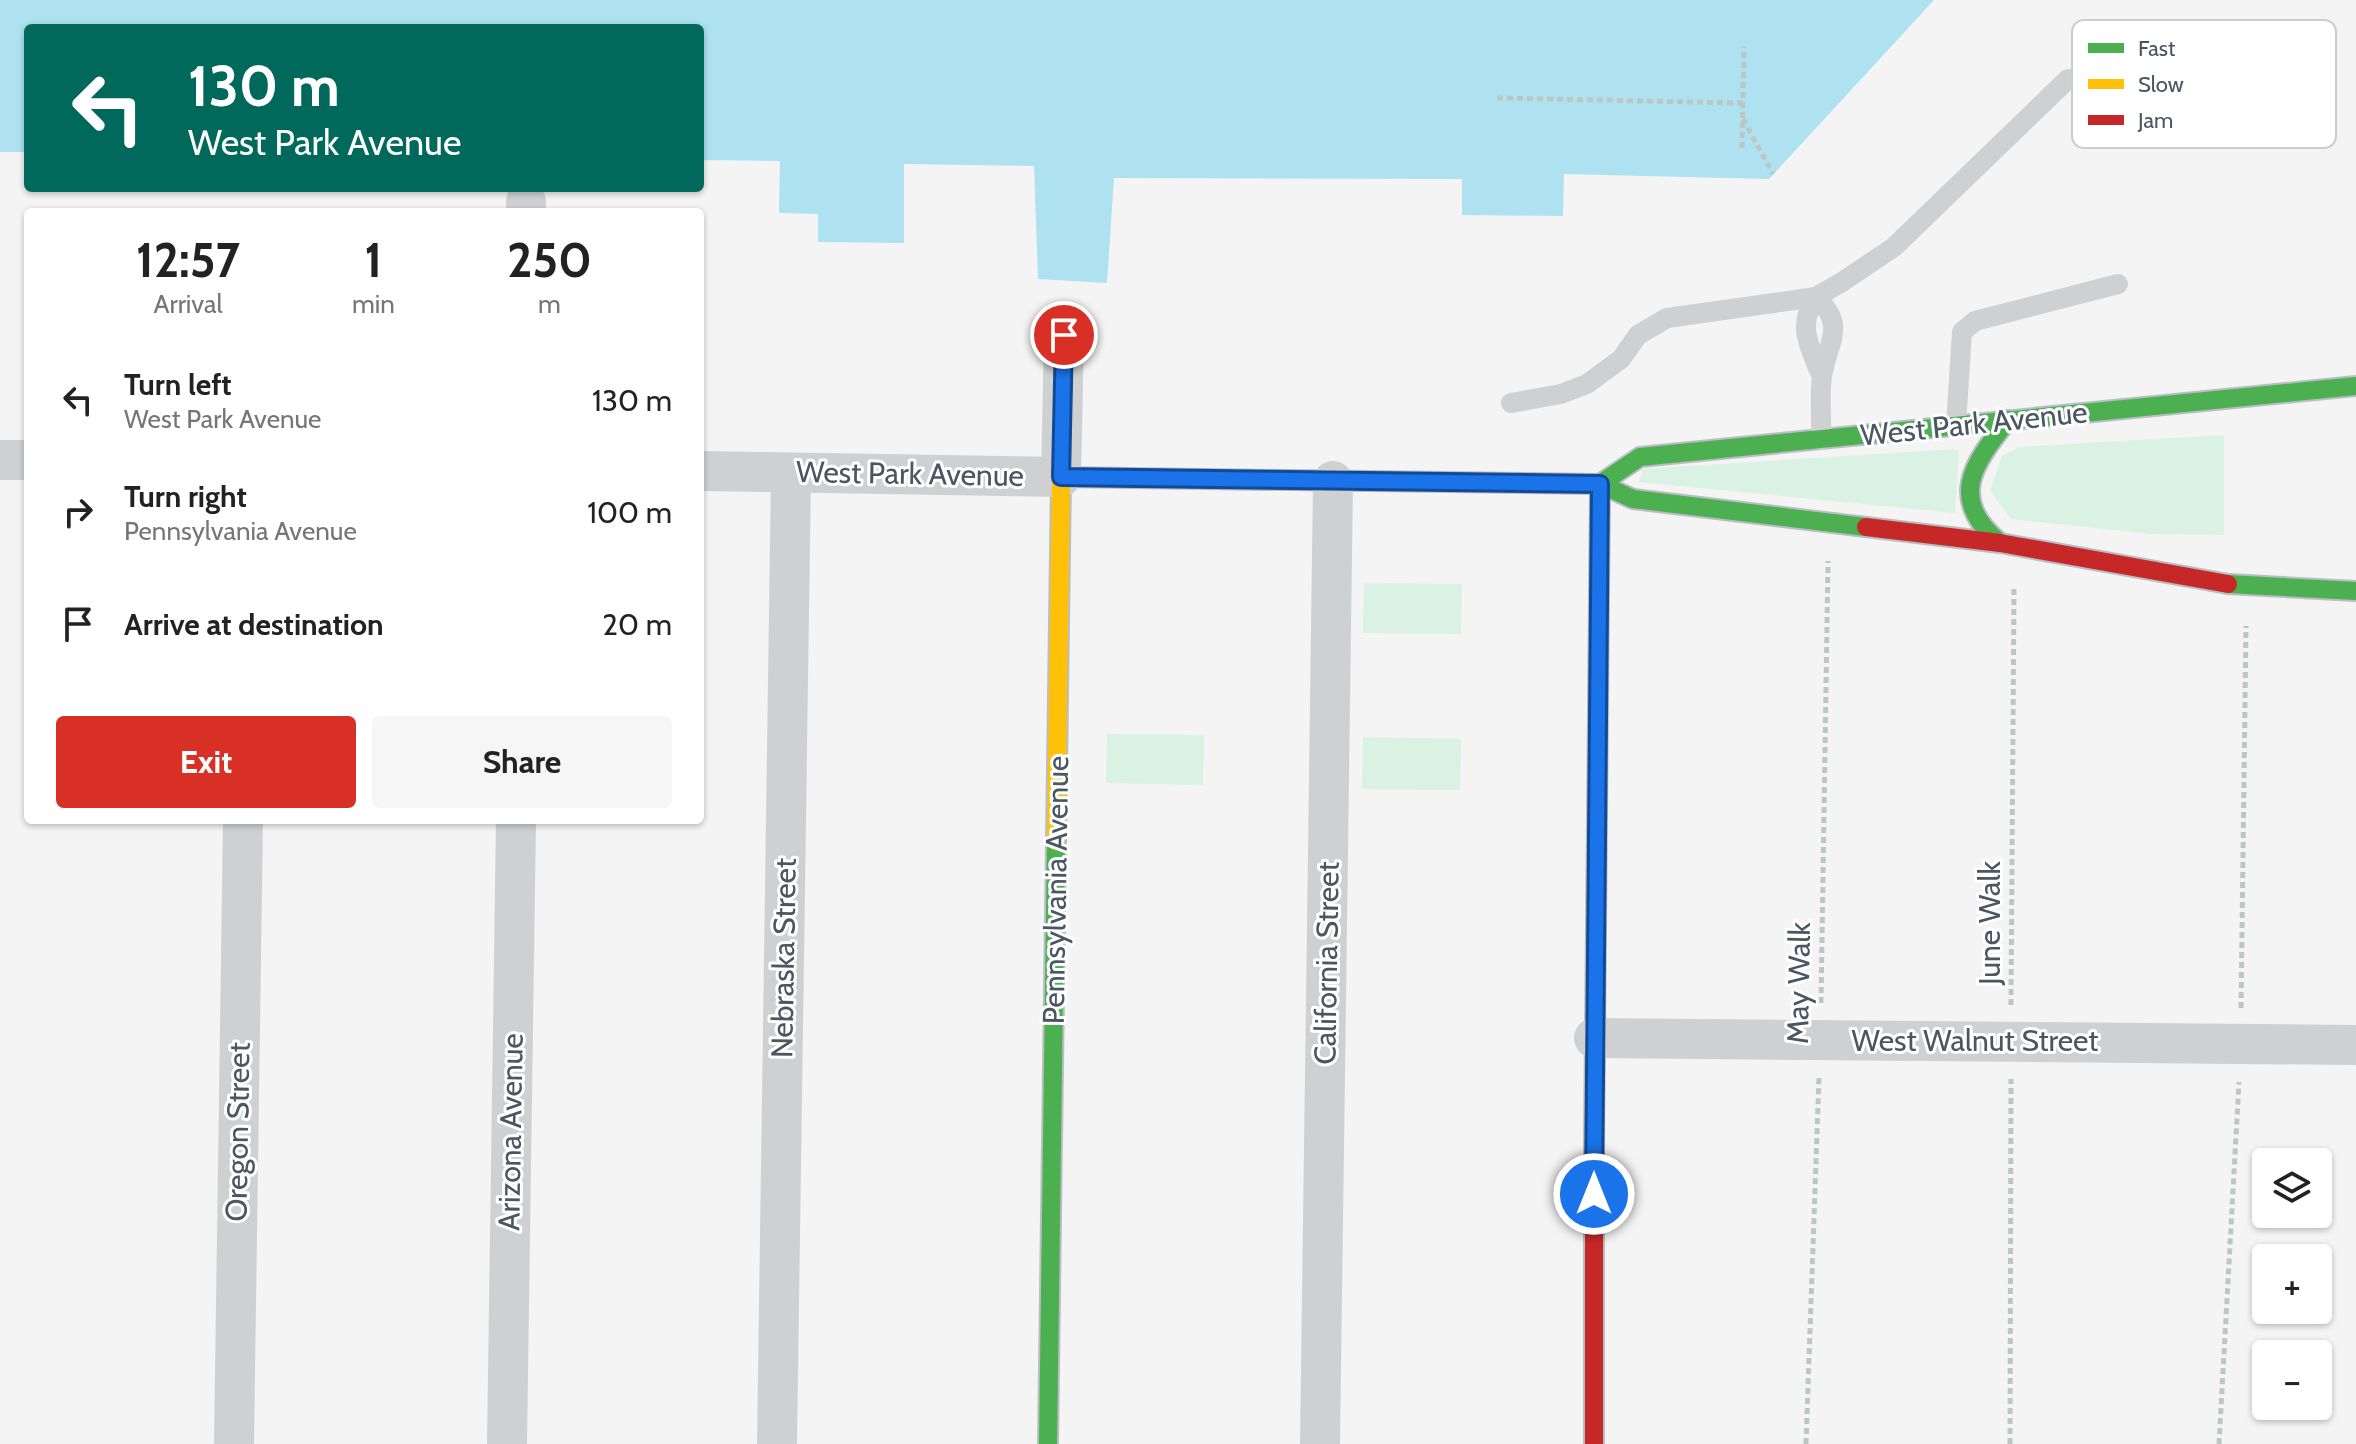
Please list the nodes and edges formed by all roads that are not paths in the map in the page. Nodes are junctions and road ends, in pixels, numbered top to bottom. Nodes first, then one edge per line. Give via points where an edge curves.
1 (2068, 79) dead end
2 (2118, 284) dead end
3 (1816, 297) junction
4 (1064, 335) dead end
5 (1822, 377) junction
6 (2356, 386) edge
7 (1511, 403) dead end
8 (2008, 420) junction
9 (1956, 426) junction
10 (1821, 439) junction
11 (0, 460) edge
12 (24, 460) edge
13 (704, 471) edge
14 (791, 473) junction
15 (1061, 477) junction
16 (1333, 481) junction
17 (1600, 484) junction
18 (2007, 545) junction
19 (2356, 591) edge
20 (243, 824) edge
21 (516, 824) edge
22 (1594, 1038) junction
23 (2356, 1045) edge
24 (234, 1444) edge
25 (507, 1444) edge
26 (777, 1444) edge
27 (1048, 1444) edge
28 (1320, 1444) edge
29 (1594, 1444) edge

1 - 3 lane via 1894,247
2 - 9 lane via 1975,321 1962,332
3 - 5 lane via 1808,308 1804,333
3 - 5 lane via 1830,310 1835,330
3 - 7 lane via 1667,318 1638,335 1621,359 1587,384
4 - 15 street, Pennsylvania Avenue
5 - 10 lane
6 - 8 highway, West Park Avenue
8 - 9 highway, West Park Avenue
8 - 18 highway via 1978,459 1969,491 1977,520
9 - 10 highway, West Park Avenue
10 - 17 highway, West Park Avenue via 1640,457
11 - 12 street
13 - 14 street, West Park Avenue
14 - 15 street, West Park Avenue
14 - 26 street, Nebraska Street
15 - 16 highway, West Park Avenue
15 - 27 highway, Pennsylvania Avenue
16 - 17 highway, West Park Avenue
16 - 28 street, California Street
17 - 18 highway, West Park Avenue via 1633,499
17 - 22 highway
18 - 19 highway, West Park Avenue via 2247,587
20 - 24 street, Oregon Street
21 - 25 street, Arizona Avenue
22 - 23 street, West Walnut Street
22 - 29 highway

